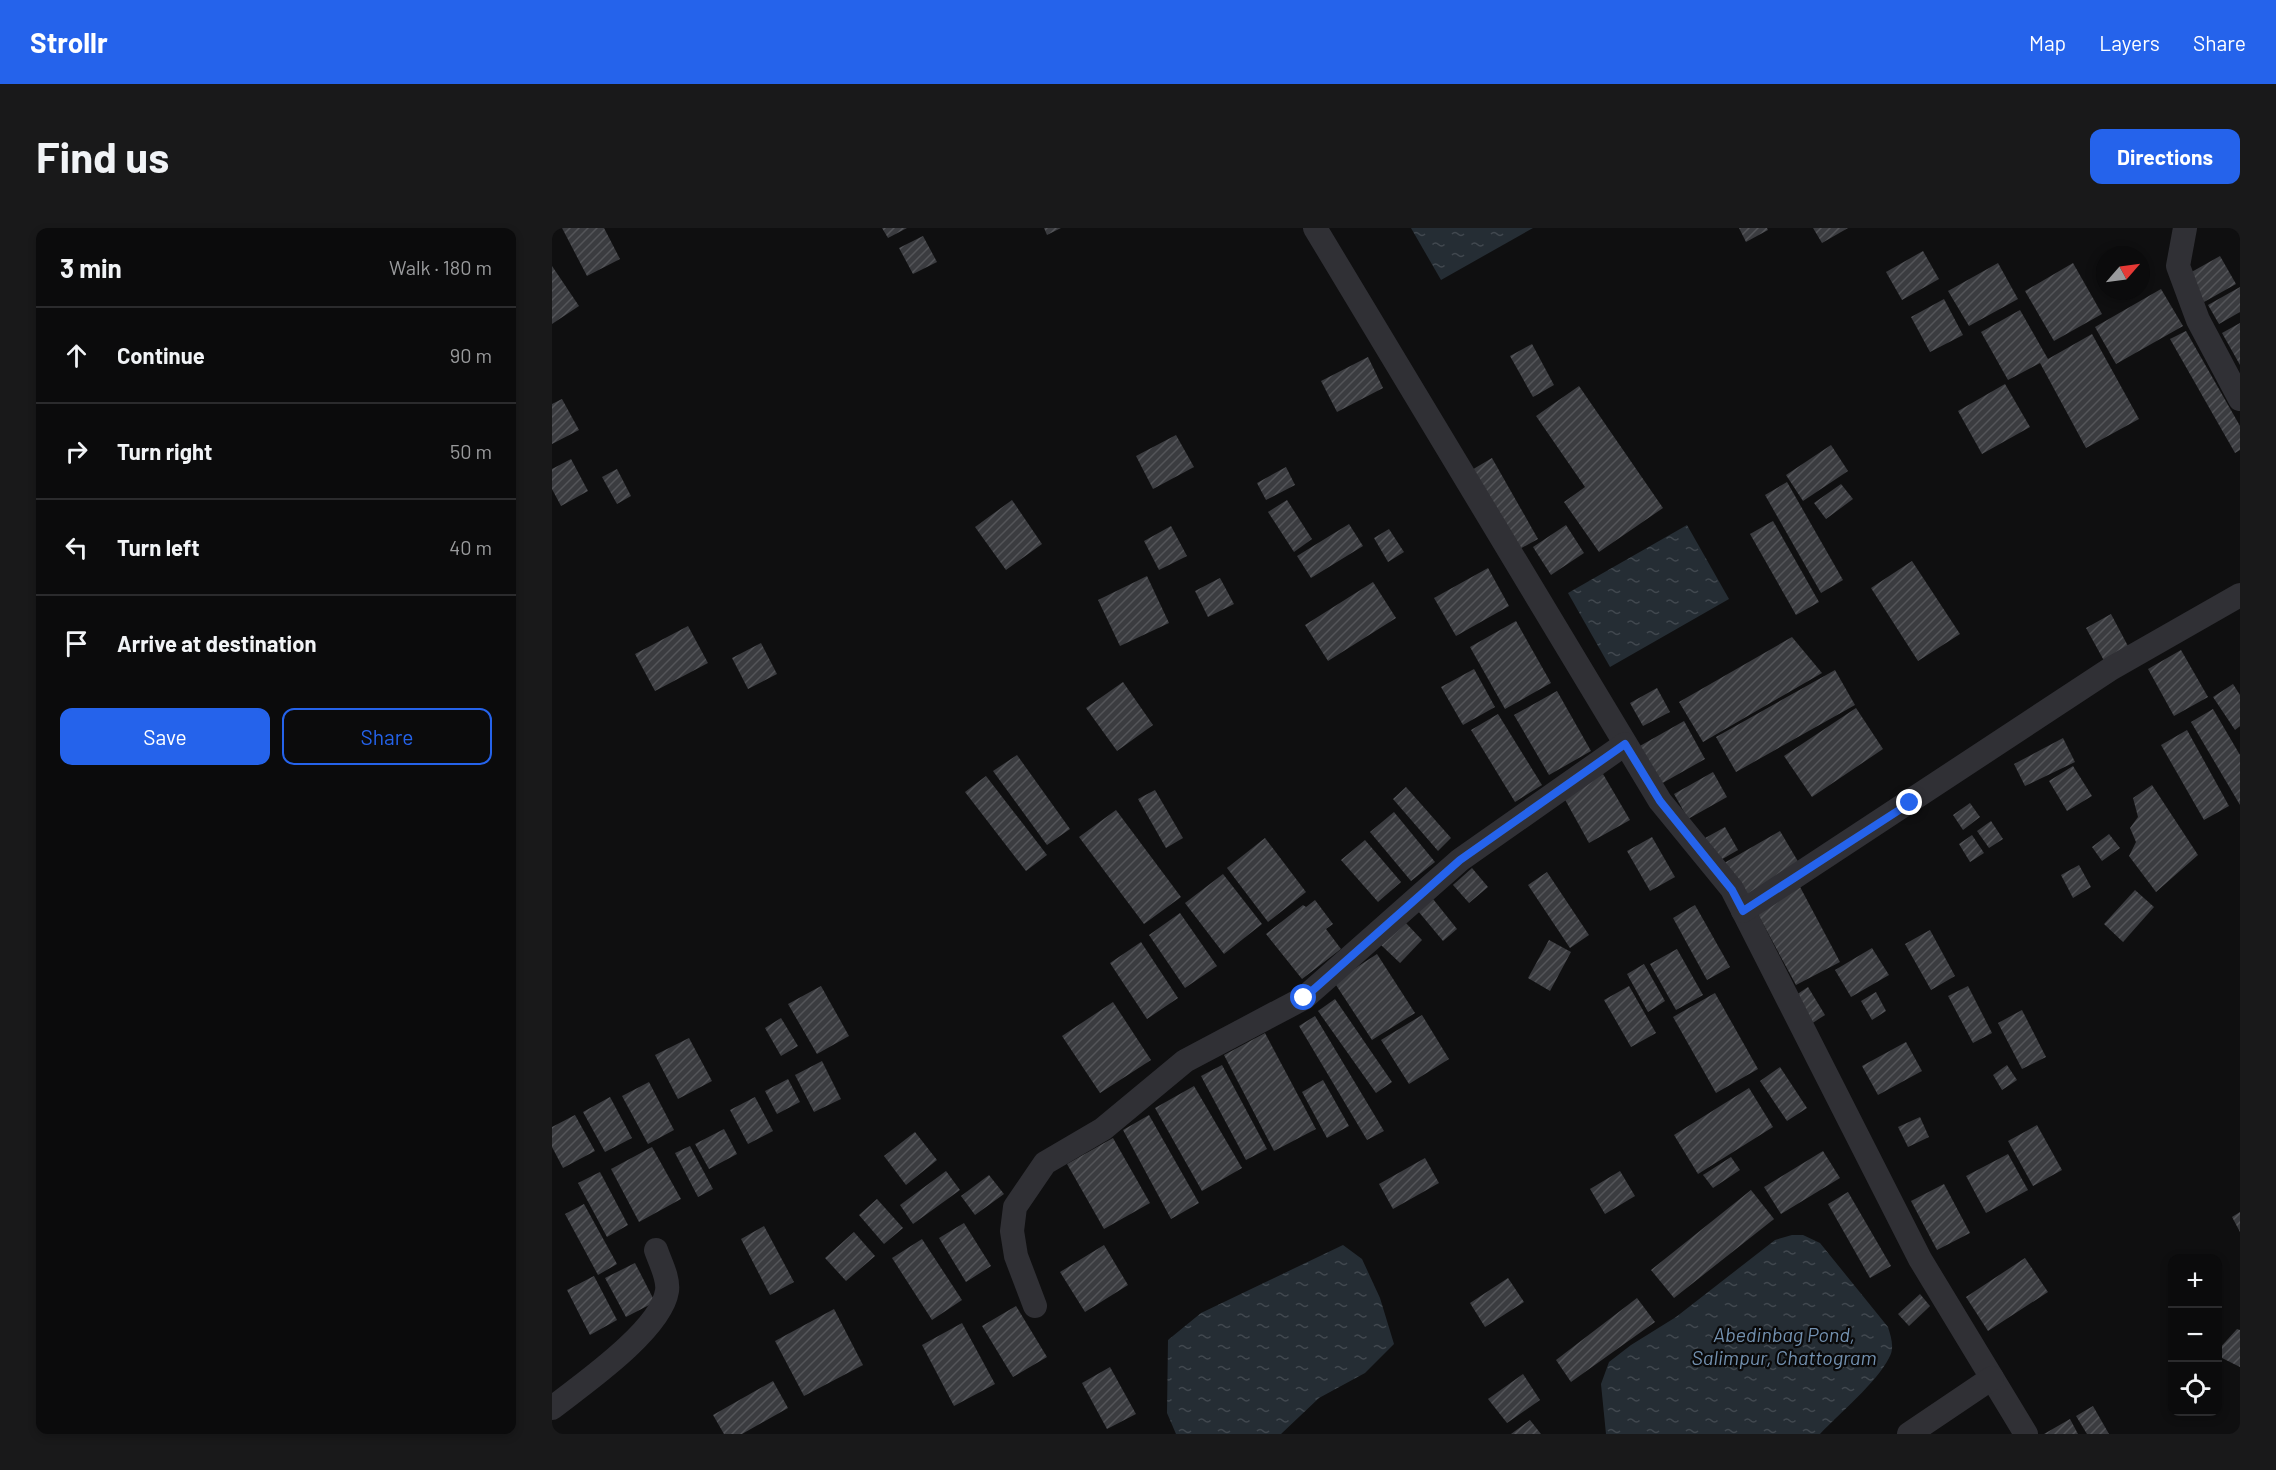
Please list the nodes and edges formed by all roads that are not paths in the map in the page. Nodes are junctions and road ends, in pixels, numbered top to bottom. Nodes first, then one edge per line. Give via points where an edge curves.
1 (1315, 228) edge
2 (2185, 228) edge
3 (2240, 399) edge
4 (2240, 595) edge
5 (1625, 744) junction
6 (1743, 911) junction
7 (656, 1250) dead end
8 (1035, 1306) dead end
9 (1992, 1378) junction
10 (552, 1408) edge
11 (1909, 1434) edge
12 (2026, 1434) edge

1 - 5 street
2 - 3 street via 2178,266 2198,320
4 - 6 street via 2112,668
5 - 6 street via 1660,801 1732,890
5 - 8 street via 1460,860 1304,998 1185,1061 1103,1129 1045,1162 1015,1207 1012,1231 1016,1256
6 - 9 street via 1920,1259
7 - 10 street via 667,1288 657,1317 599,1373
9 - 11 street
9 - 12 street

